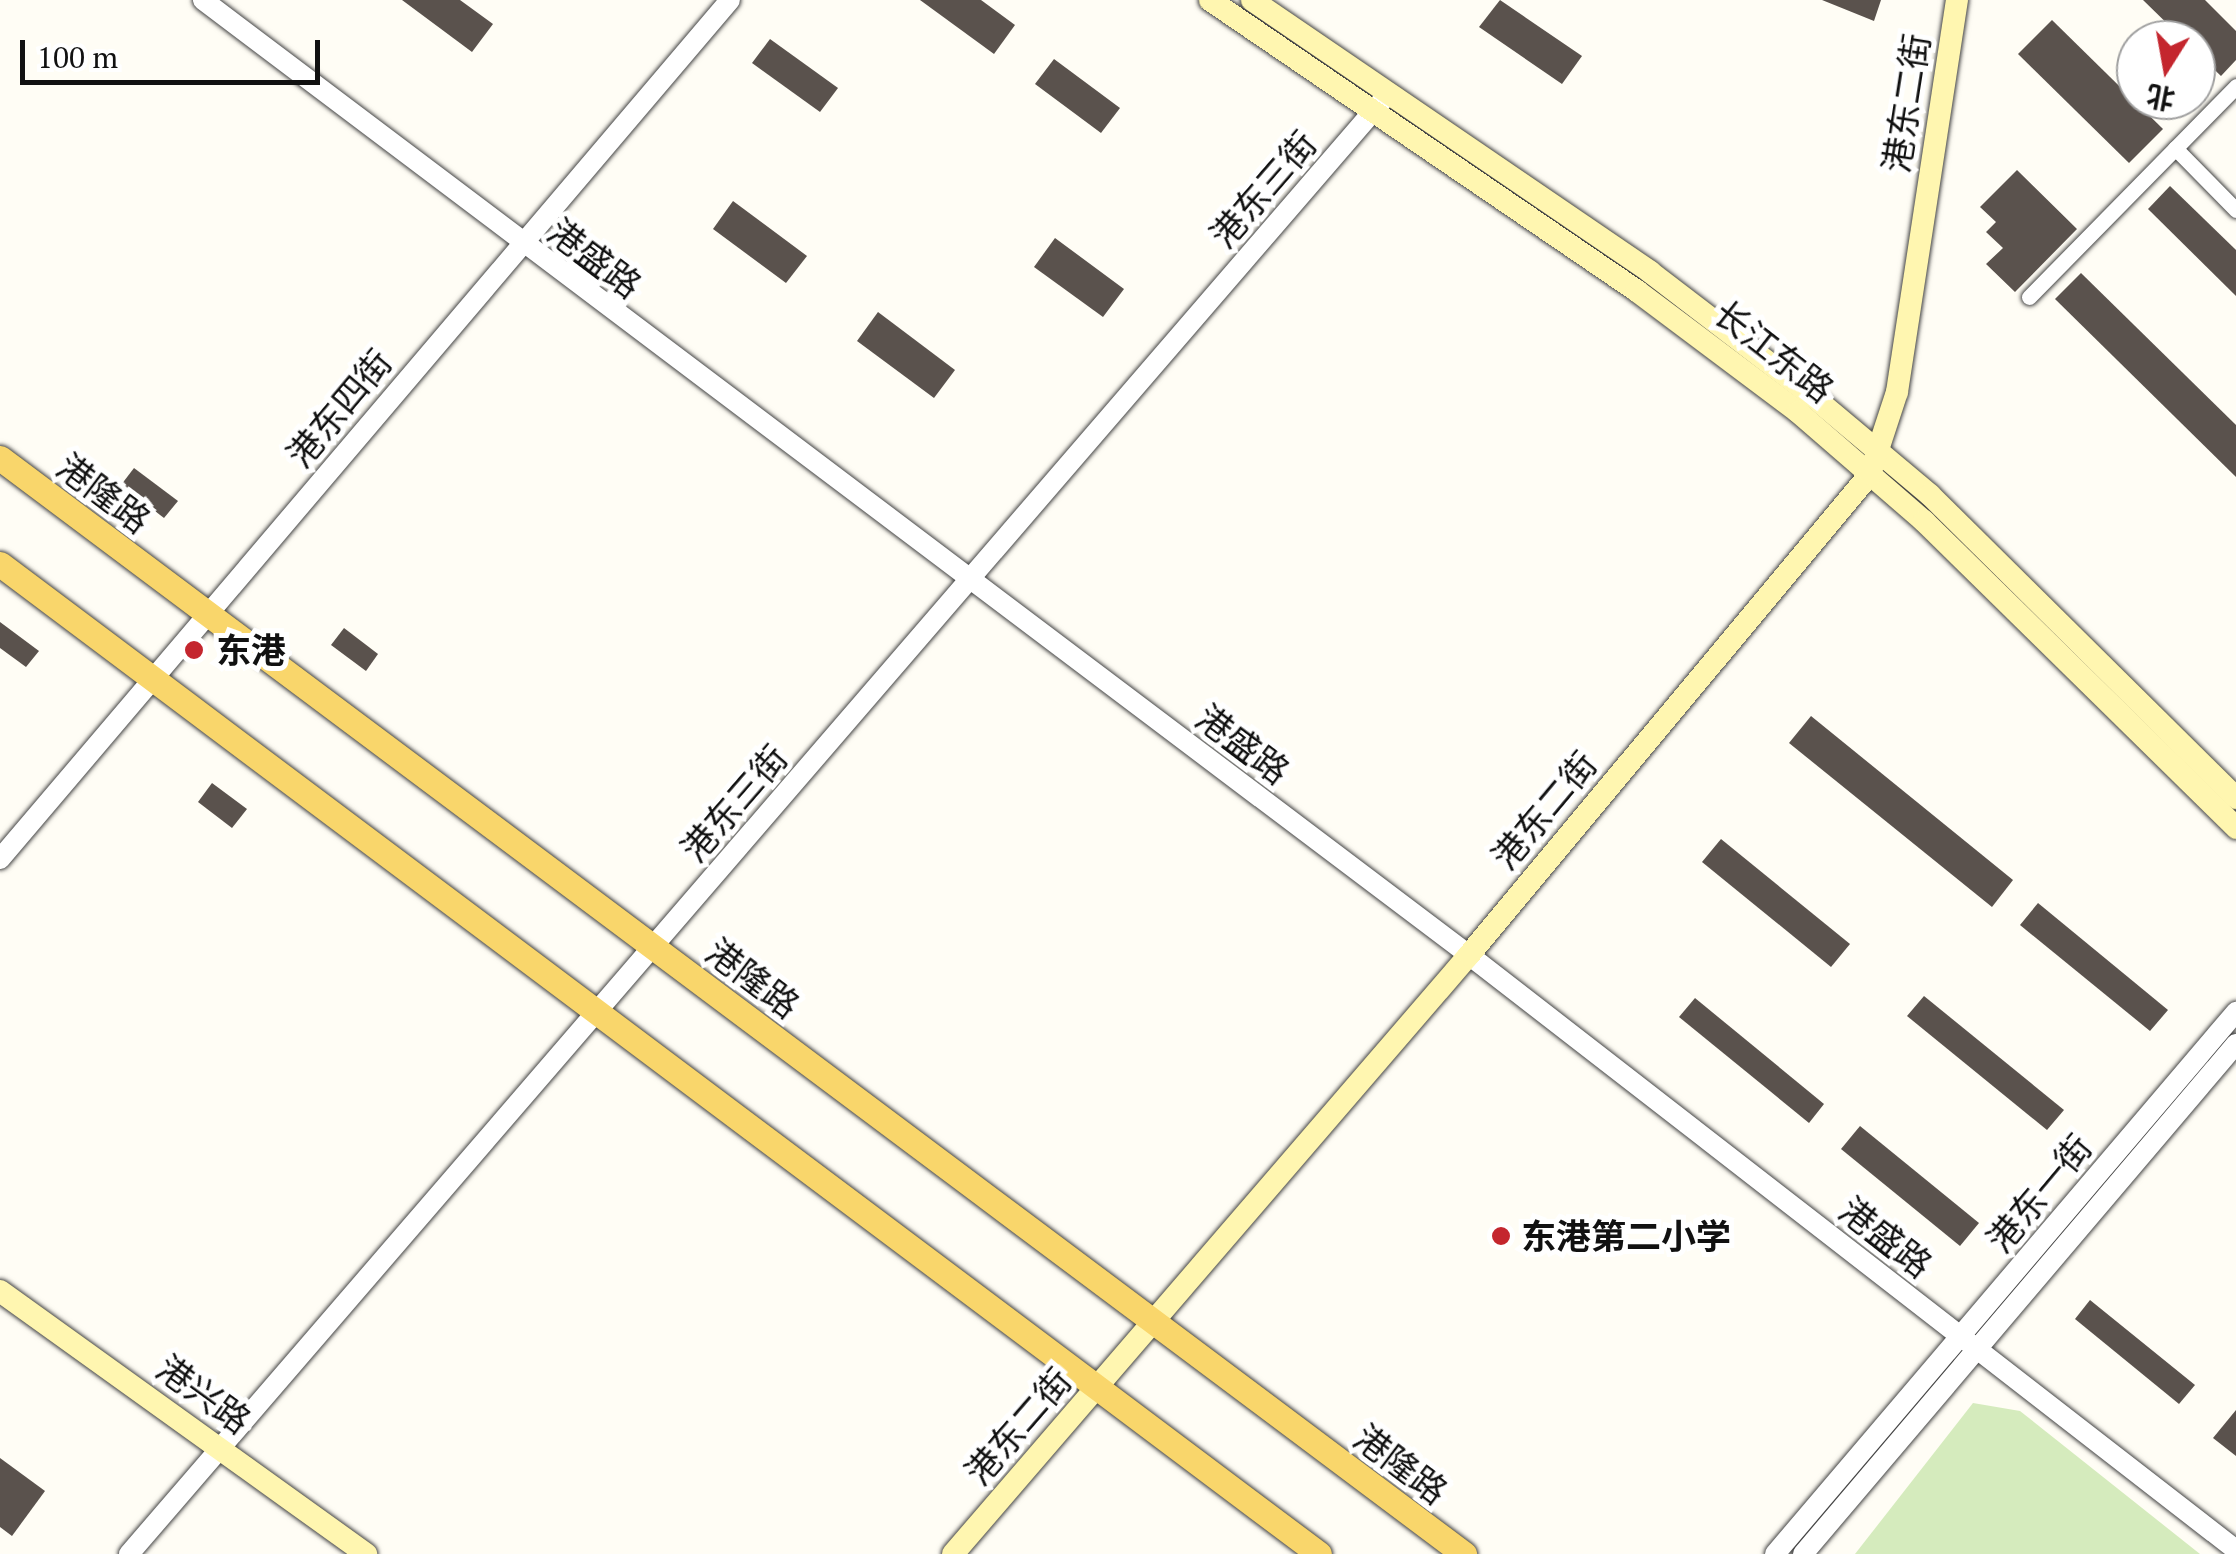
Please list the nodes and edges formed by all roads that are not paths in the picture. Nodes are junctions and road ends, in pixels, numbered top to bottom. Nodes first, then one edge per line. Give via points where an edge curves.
1 (202, 0) edge
2 (730, 0) edge
3 (1210, 0) edge
4 (1252, 0) edge
5 (1957, 0) edge
6 (2236, 86) edge
7 (1381, 102) junction
8 (2175, 148) junction
9 (2236, 210) edge
10 (522, 243) junction
11 (2029, 297) dead end
12 (1877, 451) junction
13 (0, 458) edge
14 (1870, 474) junction
15 (0, 564) edge
16 (970, 580) junction
17 (207, 613) junction
18 (152, 678) junction
19 (2236, 798) edge
20 (2236, 828) edge
21 (0, 859) edge
22 (653, 947) junction
23 (1469, 954) junction
24 (597, 1012) junction
25 (2236, 1012) edge
26 (2236, 1044) edge
27 (0, 1291) edge
28 (1153, 1322) junction
29 (1969, 1343) junction
30 (1098, 1388) junction
31 (220, 1449) junction
32 (2236, 1550) edge
33 (130, 1554) edge
34 (366, 1554) edge
35 (953, 1554) edge
36 (1320, 1554) edge
37 (1464, 1554) edge
38 (1775, 1554) edge
39 (1803, 1554) edge

1 - 10 street, 港盛路
2 - 10 street, 港东四街
3 - 7 main road, 长江东路
4 - 7 main road, 长江东路
5 - 12 main road, 港东二街 via 1897,392
6 - 8 street
7 - 12 main road, 长江东路 via 1650,272
7 - 14 main road, 长江东路 via 1719,350
7 - 16 street, 港东三街
8 - 9 street
8 - 11 street
10 - 16 street, 港盛路
10 - 17 street, 港东四街
12 - 14 main road, 港东二街
12 - 19 main road, 长江东路
13 - 17 main road, 港隆路
14 - 20 main road, 长江东路
14 - 23 main road, 港东二街
15 - 18 main road
16 - 22 street, 港东三街
16 - 23 street, 港盛路
17 - 18 street, 港东四街
17 - 22 main road, 港隆路
18 - 21 street, 港东四街
18 - 24 main road
22 - 24 street, 港东三街
22 - 28 main road, 港隆路
23 - 28 main road, 港东二街
23 - 29 street, 港盛路
24 - 30 main road
24 - 31 street, 港东三街
25 - 29 street, 港东一街
26 - 29 street, 港东一街
27 - 31 main road, 港兴路
28 - 30 main road, 港东二街
28 - 37 main road, 港隆路
29 - 32 street, 港盛路
29 - 38 street, 港东一街
29 - 39 street, 港东一街
30 - 35 main road, 港东二街
30 - 36 main road
31 - 33 street, 港东三街
31 - 34 main road, 港兴路

